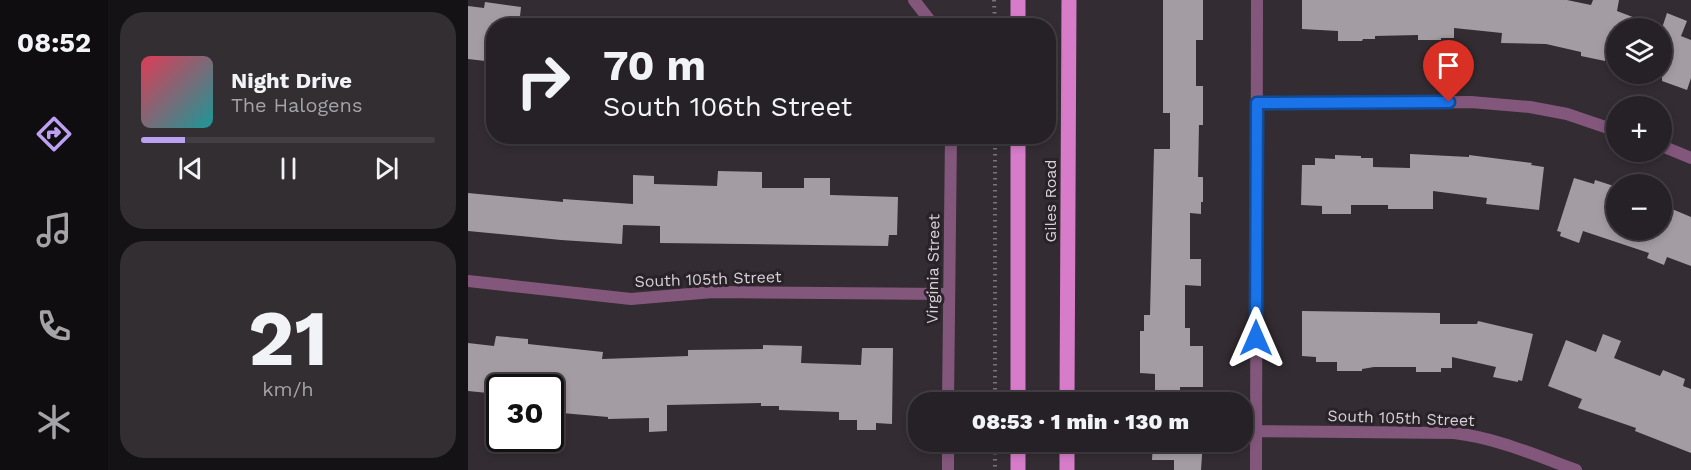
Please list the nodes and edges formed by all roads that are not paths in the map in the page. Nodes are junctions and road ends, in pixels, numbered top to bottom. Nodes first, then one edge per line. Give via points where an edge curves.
1 (914, 0) edge
2 (1018, 0) edge
3 (1069, 0) edge
4 (1257, 0) edge
5 (928, 18) edge
6 (1018, 18) edge
7 (1257, 103) junction
8 (1606, 127) edge
9 (951, 144) edge
10 (1018, 144) edge
11 (1672, 150) edge
12 (1691, 158) edge
13 (468, 281) edge
14 (949, 294) junction
15 (948, 392) edge
16 (1018, 392) edge
17 (1067, 392) edge
18 (1256, 431) junction
19 (948, 452) edge
20 (1018, 452) edge
21 (1067, 452) edge
22 (948, 470) edge
23 (1018, 470) edge
24 (1067, 470) edge
25 (1256, 470) edge
26 (1576, 470) edge

1 - 5 street
2 - 6 main road
3 - 17 main road, Giles Road
4 - 7 street
7 - 8 street via 1504,104 1568,114
7 - 18 street
9 - 14 street, Virginia Street
10 - 16 main road, Giles Road
11 - 12 street
13 - 14 street, South 105th Street via 631,299 712,292
14 - 15 street, Virginia Street
18 - 25 street
18 - 26 street, South 105th Street via 1478,436
19 - 22 street
20 - 23 main road
21 - 24 main road

